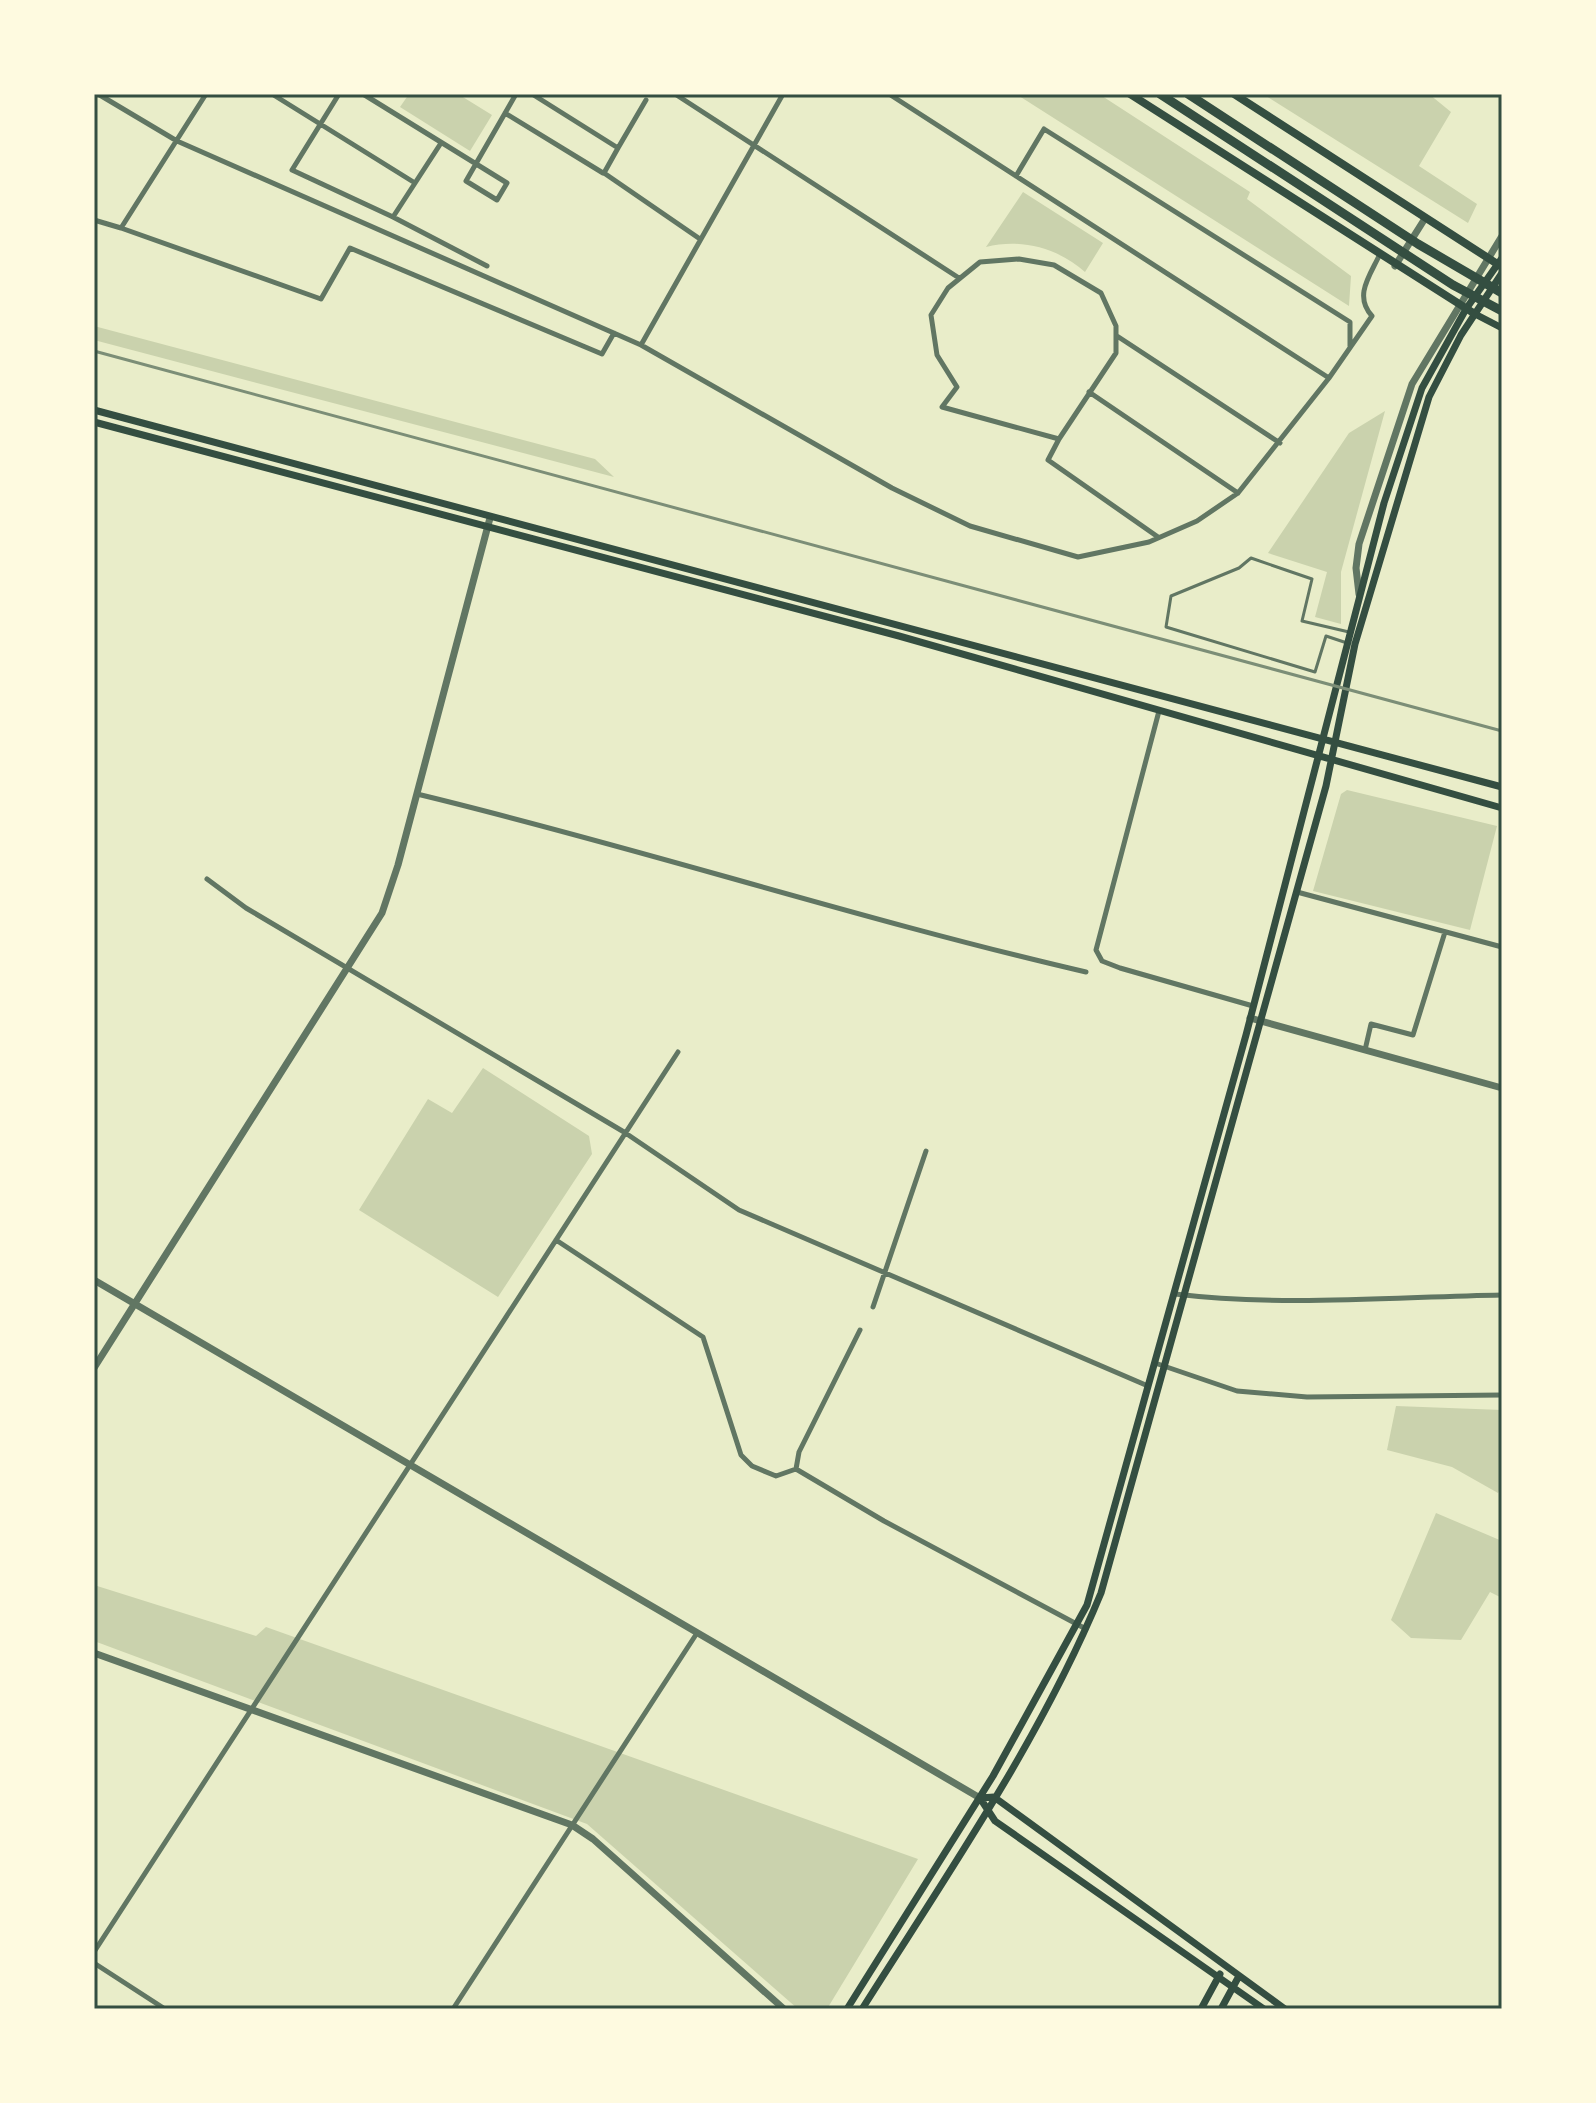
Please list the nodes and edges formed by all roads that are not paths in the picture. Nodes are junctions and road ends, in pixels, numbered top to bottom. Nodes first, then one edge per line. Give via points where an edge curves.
1 (98, 94) edge
2 (206, 94) edge
3 (272, 94) edge
4 (339, 94) edge
5 (363, 94) edge
6 (516, 94) edge
7 (532, 94) edge
8 (675, 94) edge
9 (783, 94) edge
10 (889, 94) edge
11 (1130, 94) edge
12 (1160, 94) edge
13 (1188, 94) edge
14 (1234, 94) edge
15 (646, 100) dead end
16 (505, 113) junction
17 (320, 125) junction
18 (177, 141) junction
19 (441, 143) junction
20 (754, 145) junction
21 (618, 148) junction
22 (475, 164) junction
23 (604, 173) junction
24 (1016, 176) junction
25 (415, 183) junction
26 (393, 217) junction
27 (94, 220) edge
28 (1424, 220) junction
29 (121, 228) junction
30 (1502, 236) edge
31 (700, 239) junction
32 (1379, 256) junction
33 (1488, 259) junction
34 (487, 266) dead end
35 (1395, 266) junction
36 (1501, 266) edge
37 (959, 278) junction
38 (1502, 293) edge
39 (1466, 309) junction
40 (1502, 311) edge
41 (1502, 328) edge
42 (614, 333) junction
43 (1116, 336) junction
44 (641, 345) junction
45 (1350, 347) junction
46 (1329, 378) junction
47 (1089, 392) junction
48 (94, 410) edge
49 (94, 422) edge
50 (1059, 439) junction
51 (1280, 443) junction
52 (1238, 493) junction
53 (490, 518) junction
54 (487, 529) junction
55 (1159, 538) junction
56 (1359, 596) junction
57 (1349, 632) junction
58 (1347, 643) junction
59 (1159, 711) junction
60 (1322, 741) junction
61 (1332, 744) junction
62 (1319, 758) junction
63 (1329, 761) junction
64 (1502, 787) edge
65 (417, 794) junction
66 (1502, 808) edge
67 (207, 879) dead end
68 (1297, 892) junction
69 (1445, 932) junction
70 (1502, 947) edge
71 (350, 969) junction
72 (1086, 972) dead end
73 (1253, 1006) junction
74 (1250, 1018) junction
75 (1262, 1021) junction
76 (1365, 1050) junction
77 (678, 1052) dead end
78 (1502, 1088) edge
79 (624, 1132) junction
80 (926, 1151) dead end
81 (556, 1240) junction
82 (886, 1273) junction
83 (94, 1280) edge
84 (1175, 1294) junction
85 (1184, 1295) junction
86 (1502, 1295) edge
87 (134, 1306) junction
88 (873, 1307) dead end
89 (860, 1330) dead end
90 (1155, 1363) junction
91 (1164, 1367) junction
92 (94, 1368) edge
93 (1148, 1386) junction
94 (1502, 1395) edge
95 (408, 1466) junction
96 (796, 1469) junction
97 (1083, 1627) junction
98 (697, 1633) junction
99 (94, 1653) edge
100 (250, 1710) junction
101 (994, 1797) junction
102 (980, 1798) junction
103 (986, 1811) junction
104 (572, 1825) junction
105 (94, 1952) edge
106 (94, 1963) edge
107 (1225, 1965) junction
108 (1219, 1976) junction
109 (1239, 1976) junction
110 (1232, 1986) junction
111 (165, 2009) edge
112 (453, 2009) edge
113 (784, 2009) edge
114 (847, 2009) edge
115 (862, 2009) edge
116 (1201, 2009) edge
117 (1221, 2009) edge
118 (1264, 2009) edge
119 (1285, 2009) edge

1 - 18 street
2 - 18 street
3 - 17 street
4 - 17 street
5 - 19 street
6 - 16 street
7 - 21 street
8 - 20 street
9 - 20 street
10 - 24 street
11 - 32 main road
12 - 40 highway via 1453,285
13 - 38 highway
14 - 28 main road
15 - 21 street
16 - 22 street
16 - 23 street
17 - 25 street
17 - 26 street via 292,170
18 - 29 street
18 - 42 street
19 - 22 street
19 - 25 street
20 - 31 street
20 - 37 street
21 - 23 street
22 - 22 street via 466,181 497,200 507,183
23 - 31 street
24 - 45 street via 1044,129 1350,322
24 - 46 street
25 - 26 street
26 - 34 street
27 - 29 street
28 - 33 main road
28 - 35 street
29 - 42 street via 321,299 350,248 602,354
30 - 33 street
31 - 44 street
32 - 35 main road
32 - 45 street via 1362,293 1372,316
33 - 36 main road
33 - 39 street
35 - 39 main road
36 - 39 main road
37 - 43 street via 980,262 1019,259 1054,265 1101,293
37 - 50 street via 931,315 937,355 957,387 942,407
39 - 41 main road
39 - 56 main road via 1422,388
39 - 56 street via 1412,384 1403,406 1359,544
39 - 61 main road via 1429,397 1355,644
42 - 44 street
43 - 47 street via 1116,353
43 - 51 street
44 - 55 street via 892,488 970,526 1078,557
45 - 46 street
46 - 51 street
47 - 50 street
47 - 52 street
48 - 53 main road
49 - 54 main road
50 - 55 street via 1048,460
51 - 52 street
52 - 55 street via 1197,521
53 - 54 street
53 - 60 main road
54 - 59 main road via 899,636
54 - 65 street
56 - 57 main road
57 - 58 main road
57 - 58 lane via 1302,621 1312,579 1251,558 1171,596 1166,627 1315,672 1326,636
58 - 60 main road
59 - 62 main road
59 - 73 street via 1096,950 1102,961 1120,968
60 - 61 main road
60 - 62 main road
61 - 63 main road
61 - 64 main road
62 - 63 main road
62 - 73 main road
63 - 66 main road
63 - 68 main road
65 - 71 street via 382,913
65 - 72 street via 527,819 931,934
67 - 71 street
68 - 69 street
68 - 75 main road
69 - 70 street
69 - 76 street via 1413,1035 1371,1024
71 - 79 street
71 - 87 street
73 - 74 main road
74 - 75 street
74 - 84 main road
75 - 76 street
75 - 85 main road
76 - 78 street
77 - 79 street
79 - 81 street
79 - 82 street via 752,1217
80 - 82 street
81 - 95 street
81 - 96 street via 703,1337 741,1455 776,1476
82 - 88 street
82 - 93 street
83 - 87 street
84 - 85 street
84 - 90 main road
85 - 86 street
85 - 91 main road
87 - 92 street
87 - 95 street
89 - 96 street via 799,1452
90 - 91 street
90 - 93 main road
91 - 94 street via 1251,1392 1307,1397
91 - 97 main road via 1113,1558
93 - 97 main road
95 - 98 street
95 - 100 street
96 - 97 street
97 - 101 main road
97 - 102 main road
98 - 102 street
98 - 104 street
99 - 100 street
100 - 104 street
100 - 105 street
101 - 102 main road
101 - 103 main road
101 - 107 main road
102 - 103 main road
102 - 114 main road
103 - 108 main road
103 - 115 main road
104 - 112 street
104 - 113 street
106 - 111 street
107 - 108 main road
107 - 109 main road
108 - 110 main road
108 - 116 main road
109 - 110 main road
109 - 119 main road
110 - 117 main road
110 - 118 main road

